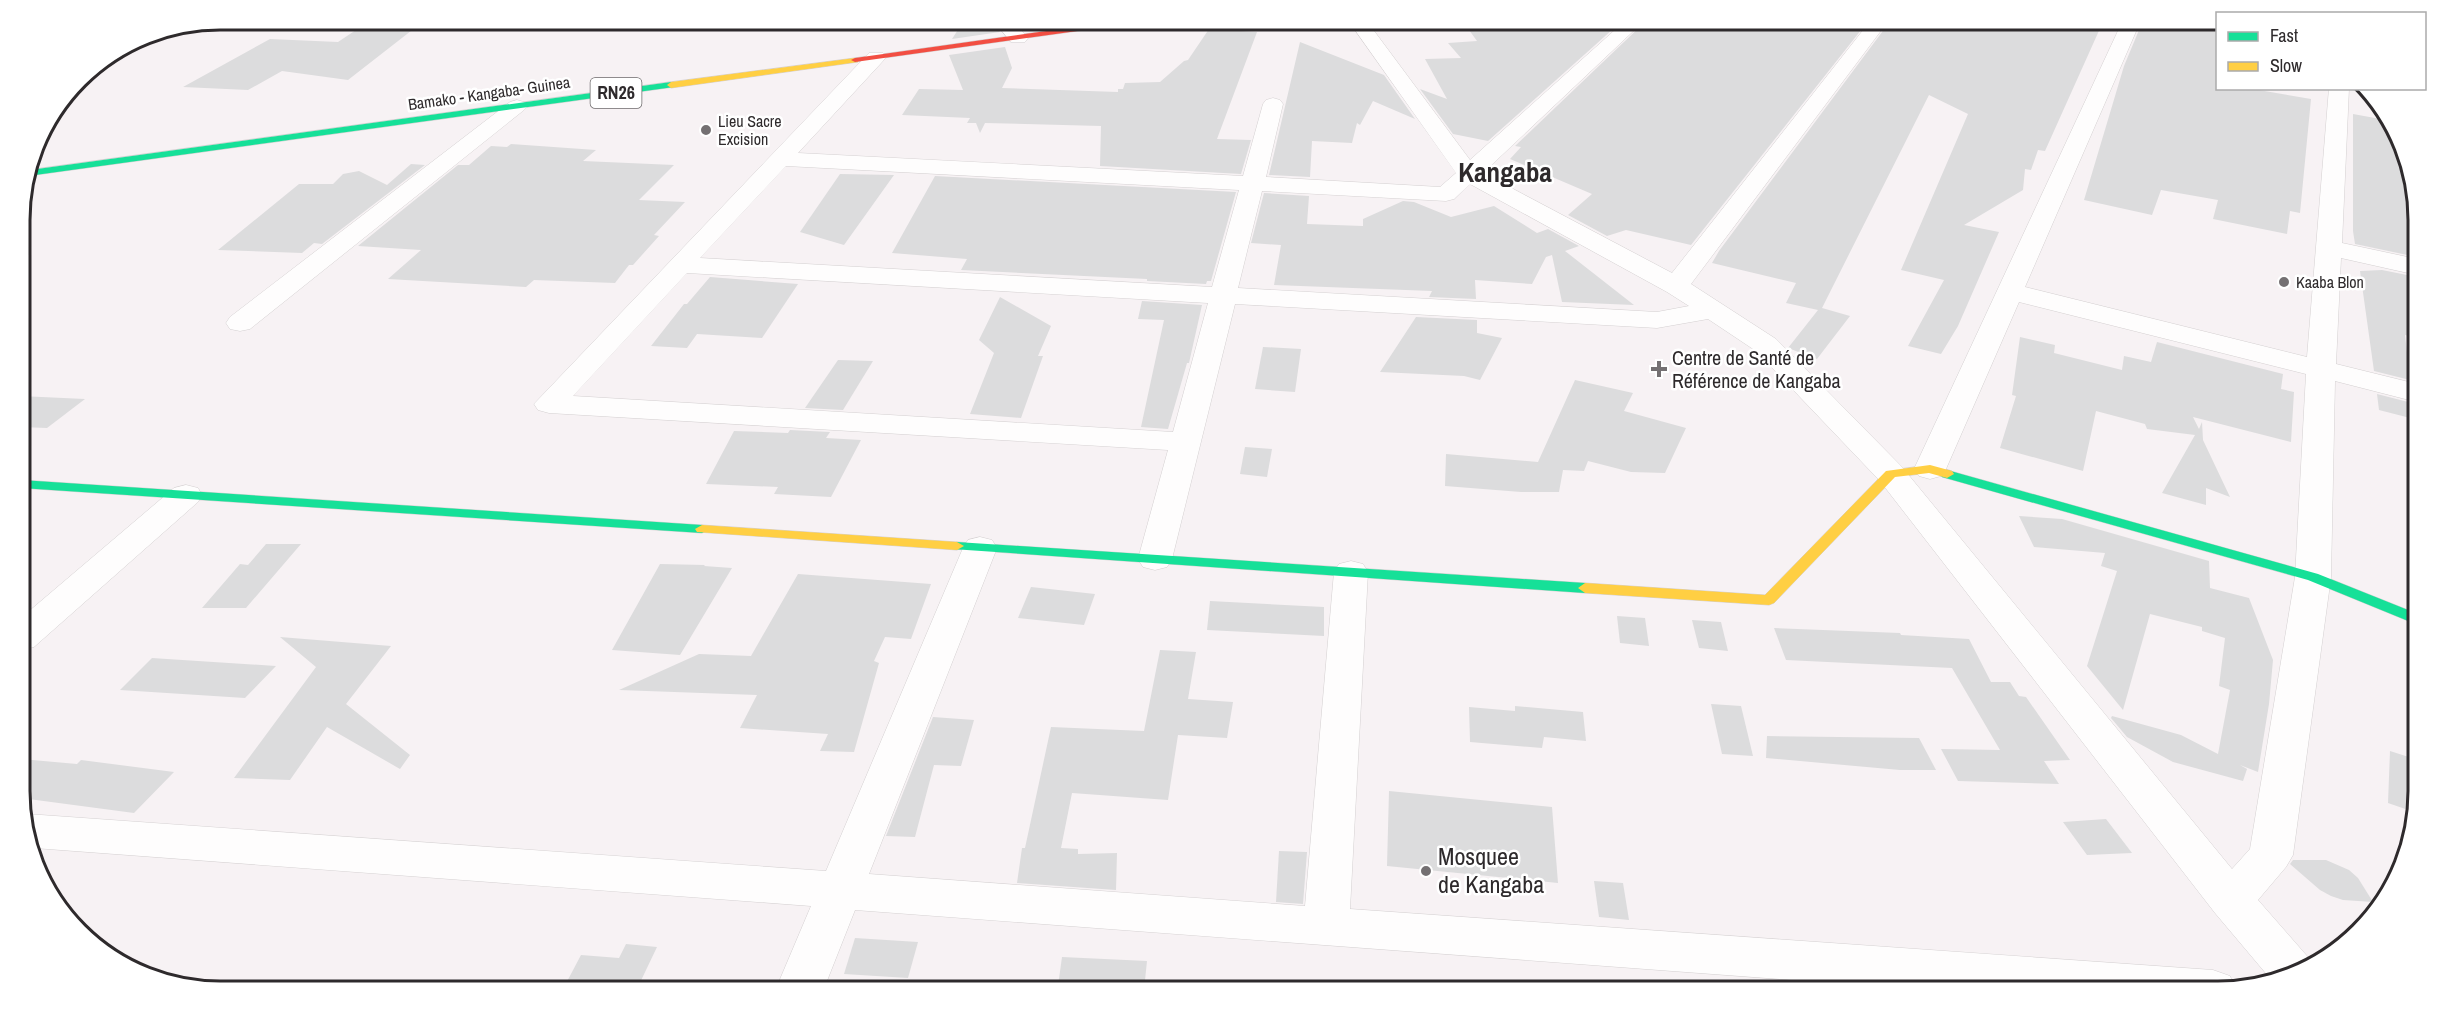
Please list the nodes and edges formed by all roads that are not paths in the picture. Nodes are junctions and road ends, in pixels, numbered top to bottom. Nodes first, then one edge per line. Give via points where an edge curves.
1 (1011, 30) edge
2 (1073, 30) edge
3 (1364, 30) edge
4 (1625, 30) edge
5 (1872, 30) edge
6 (2128, 30) edge
7 (1018, 38) junction
8 (876, 57) junction
9 (2339, 90) edge
10 (1274, 104) dead end
11 (517, 106) junction
12 (780, 159) junction
13 (36, 172) edge
14 (1468, 174) junction
15 (1252, 183) junction
16 (2329, 249) junction
17 (681, 265) junction
18 (2408, 265) edge
19 (1676, 286) junction
20 (2011, 292) junction
21 (1224, 295) junction
22 (1713, 310) junction
23 (240, 323) dead end
24 (2321, 369) junction
25 (2408, 391) edge
26 (1185, 442) junction
27 (1930, 469) junction
28 (1891, 474) junction
29 (30, 485) edge
30 (186, 495) junction
31 (980, 548) junction
32 (1155, 559) junction
33 (1351, 572) junction
34 (2313, 577) junction
35 (2408, 616) edge
36 (30, 630) edge
37 (35, 832) edge
38 (840, 891) junction
39 (2231, 900) junction
40 (1326, 926) junction
41 (2289, 967) edge
42 (803, 981) edge
43 (2077, 981) edge

1 - 7 street
2 - 7 street, Bamako - Kangaba- Guinea / RN26
3 - 14 street
4 - 14 street
5 - 19 street
6 - 20 street
7 - 8 street, Bamako - Kangaba- Guinea / RN26
8 - 11 street, Bamako - Kangaba- Guinea / RN26
8 - 12 street
9 - 16 street
10 - 15 street
11 - 13 street, Bamako - Kangaba- Guinea / RN26
11 - 23 street
12 - 15 street
12 - 17 street
14 - 15 street via 1446,194
14 - 19 street
15 - 21 street
16 - 18 street
16 - 24 street
17 - 21 street
17 - 26 street via 549,404
19 - 22 street
20 - 24 street
20 - 27 street
21 - 22 street via 1657,320
21 - 26 street
22 - 28 street via 1766,345
24 - 25 street
24 - 34 street
26 - 32 street
27 - 28 street
27 - 34 street
28 - 33 street via 1769,600
28 - 39 street
29 - 30 street
30 - 31 street
30 - 36 street
31 - 32 street
31 - 38 street
32 - 33 street
33 - 40 street
34 - 35 street
34 - 39 street via 2271,855
37 - 38 street
38 - 40 street
38 - 42 street
39 - 41 street
40 - 43 street

